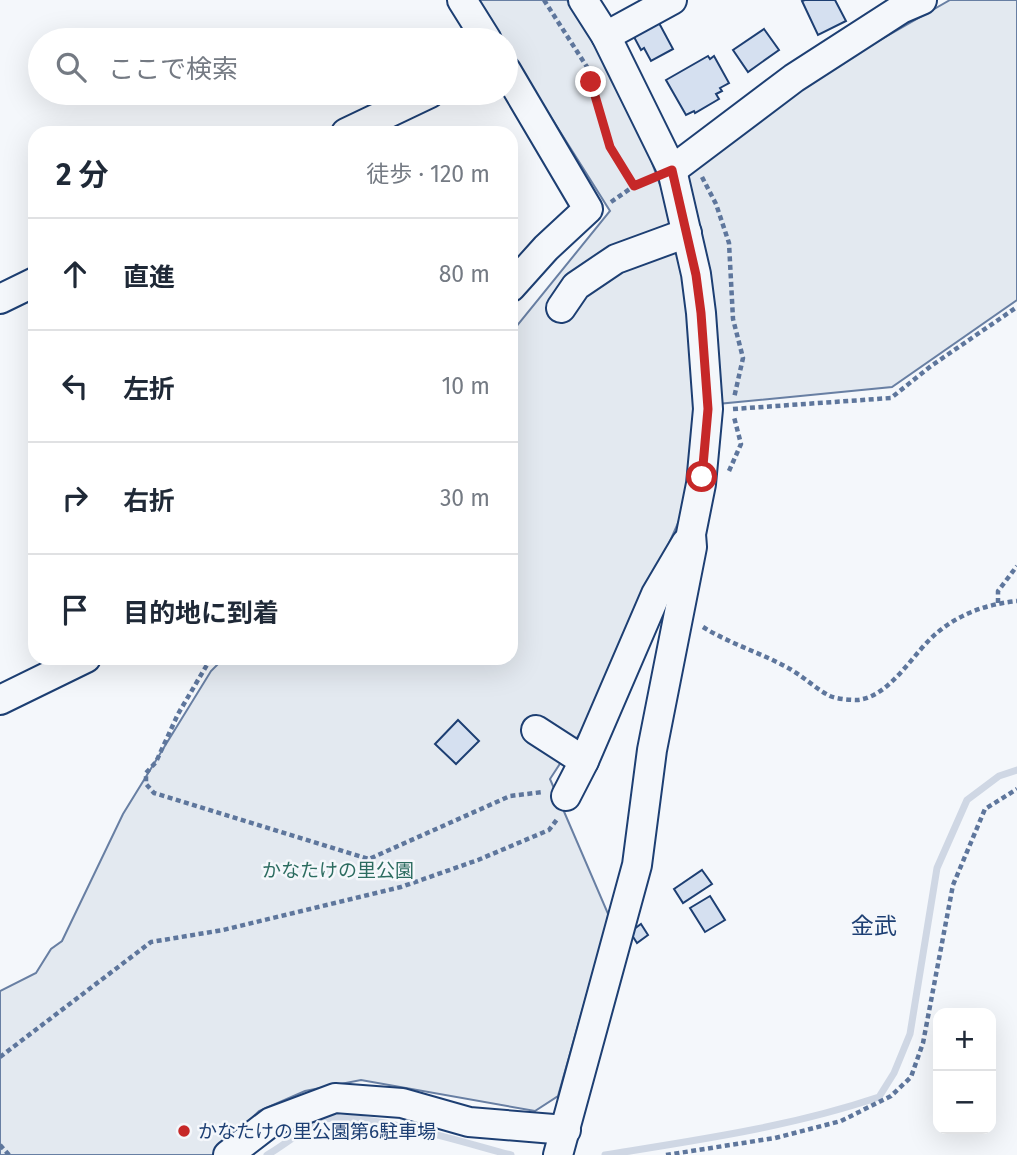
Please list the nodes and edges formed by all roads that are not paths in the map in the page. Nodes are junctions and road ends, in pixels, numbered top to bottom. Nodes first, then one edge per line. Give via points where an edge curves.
1 (462, 0) edge
2 (583, 0) edge
3 (672, 0) edge
4 (922, 0) edge
5 (480, 28) edge
6 (606, 36) junction
7 (518, 91) edge
8 (405, 105) edge
9 (361, 126) edge
10 (672, 170) junction
11 (687, 233) junction
12 (518, 278) edge
13 (28, 285) edge
14 (0, 299) edge
15 (561, 308) dead end
16 (691, 534) junction
17 (72, 665) edge
18 (0, 700) edge
19 (536, 730) dead end
20 (584, 761) junction
21 (566, 796) road end
22 (562, 1143) edge
23 (228, 1155) edge

1 - 5 street
2 - 6 street
3 - 6 street
4 - 10 street via 794,78
6 - 10 street
7 - 12 street via 588,209
8 - 9 street
10 - 11 street
11 - 15 street via 616,260 576,286
11 - 16 street via 701,313 708,409
13 - 14 street
16 - 20 street via 656,594
16 - 22 street via 652,750 637,866
17 - 18 street
19 - 20 street
20 - 21 street
22 - 23 street via 402,1103 335,1098 271,1122

